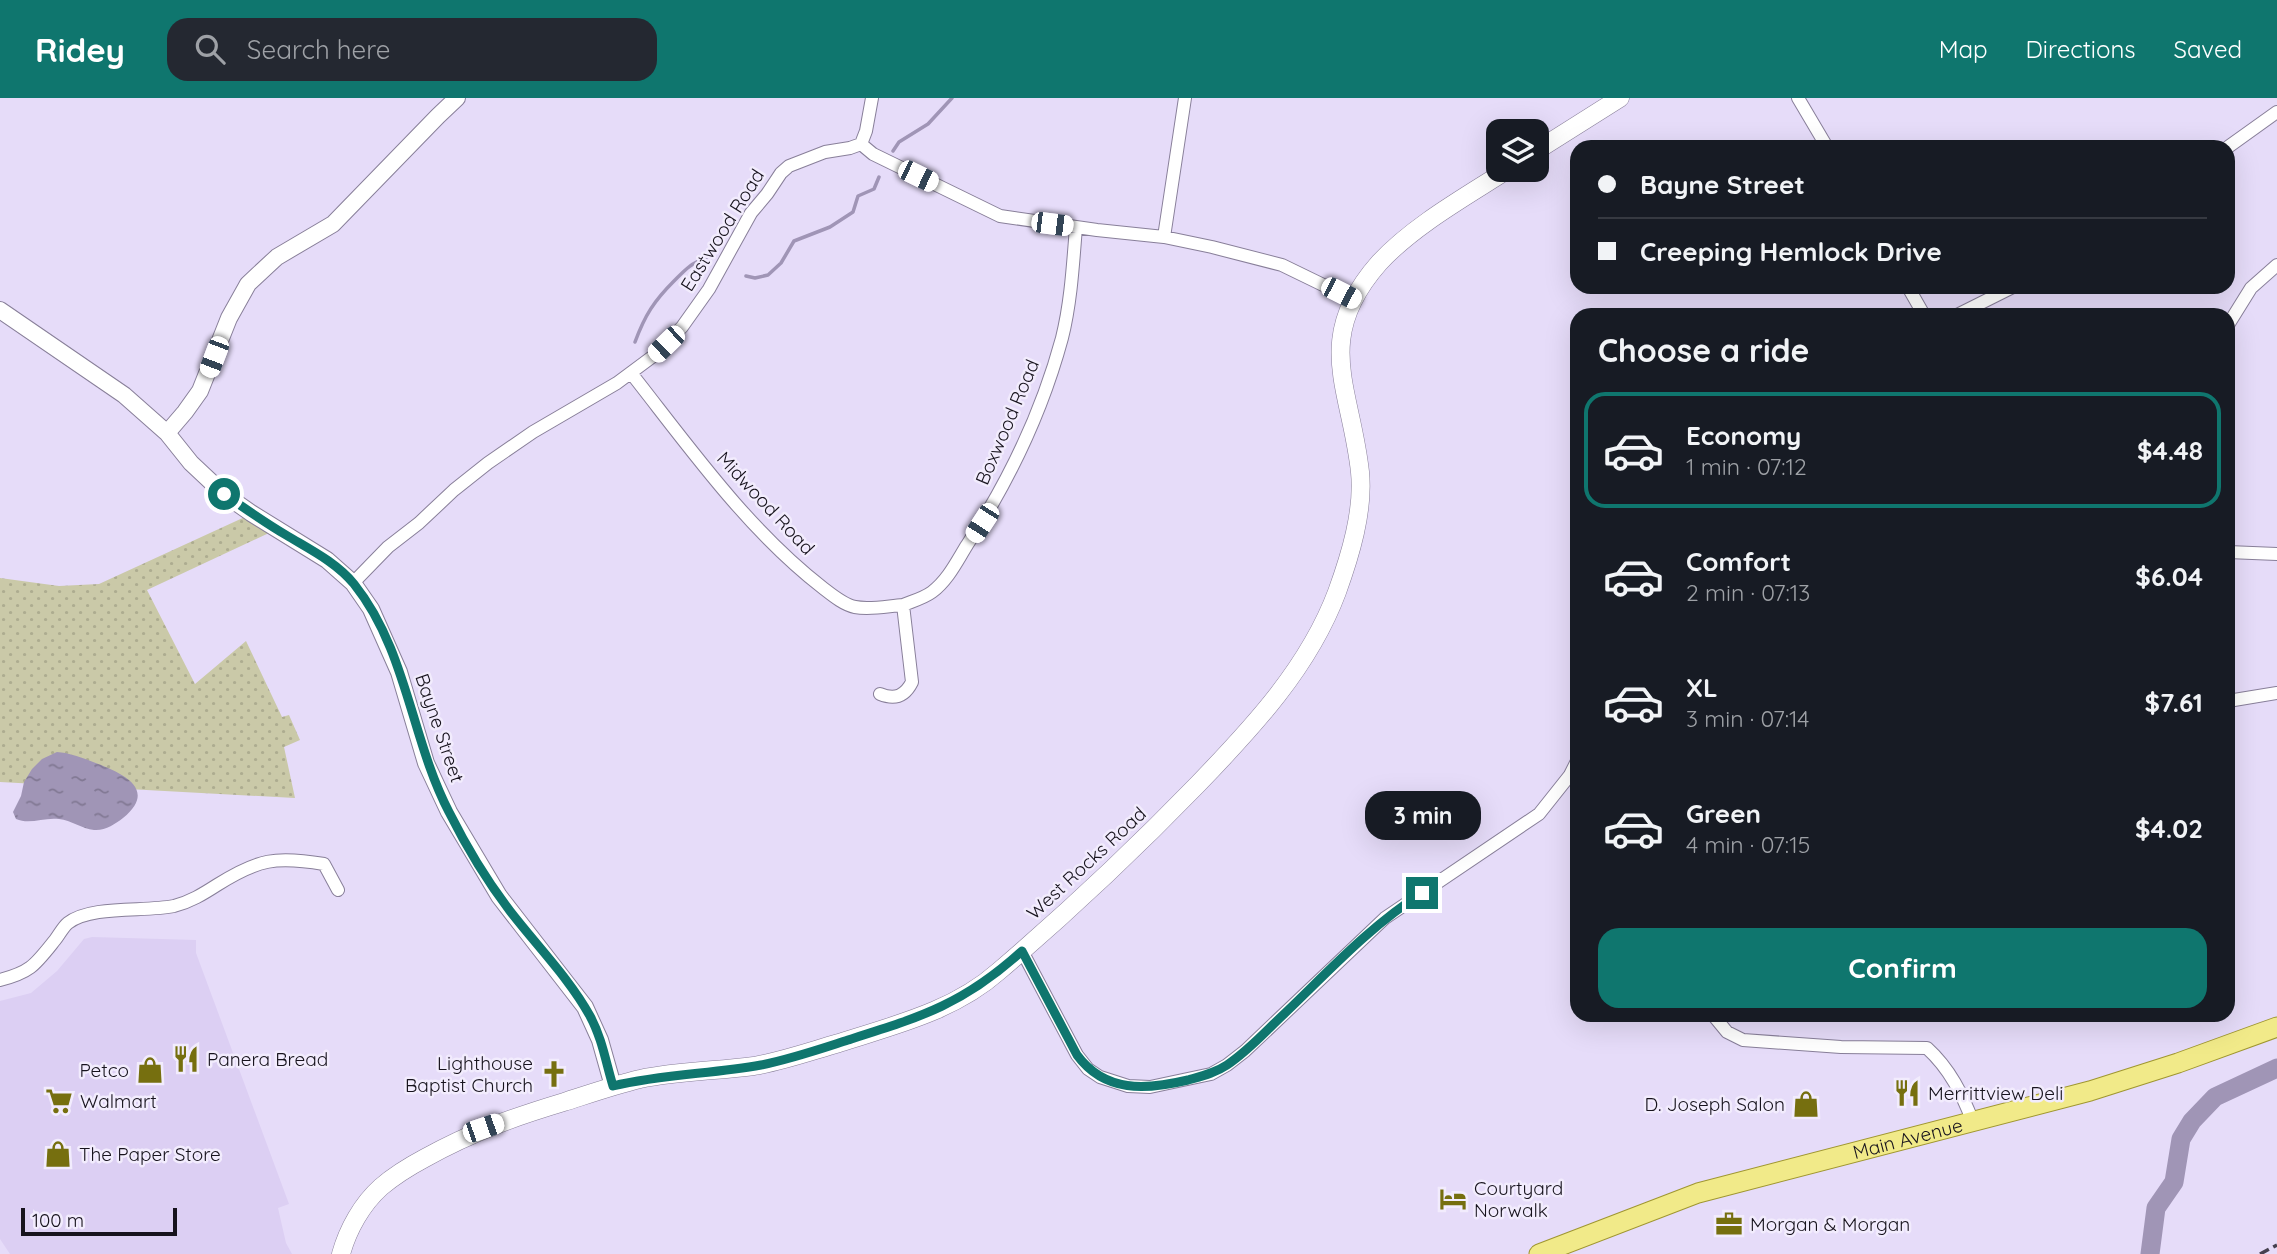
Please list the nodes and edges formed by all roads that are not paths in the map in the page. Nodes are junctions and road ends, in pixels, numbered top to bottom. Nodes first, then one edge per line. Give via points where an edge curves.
1 (457, 98) edge
2 (872, 98) edge
3 (1185, 98) edge
4 (1620, 98) edge
5 (1798, 98) edge
6 (2277, 112) edge
7 (1823, 140) edge
8 (2235, 142) edge
9 (1549, 143) edge
10 (860, 144) junction
11 (1488, 182) edge
12 (1076, 227) junction
13 (1164, 237) junction
14 (2277, 265) edge
15 (2000, 294) edge
16 (1354, 300) junction
17 (1971, 308) edge
18 (0, 310) edge
19 (2235, 314) edge
20 (631, 373) junction
21 (167, 433) junction
22 (2235, 552) edge
23 (2277, 554) edge
24 (353, 583) junction
25 (903, 605) junction
26 (2277, 693) edge
27 (880, 694) dead end
28 (2235, 700) edge
29 (1570, 773) edge
30 (338, 890) dead end
31 (1022, 951) junction
32 (0, 980) edge
33 (1719, 1022) edge
34 (2277, 1027) edge
35 (613, 1086) junction
36 (1973, 1122) junction
37 (341, 1254) edge
38 (1539, 1254) edge

1 - 21 street via 333,224 257,274 234,307 200,391
2 - 10 street
3 - 13 street
4 - 9 main road
5 - 7 street
6 - 8 street
10 - 12 street via 1000,216
10 - 20 street, Eastwood Road via 825,152 780,173 682,327
11 - 16 main road, West Rocks Road via 1389,253
12 - 13 street
12 - 25 street, Boxwood Road via 1062,335 1047,389 1022,447 982,523 946,578 932,592
13 - 16 street via 1282,265
14 - 19 street via 2251,288
15 - 17 street
16 - 31 main road, West Rocks Road via 1342,332 1339,359 1361,476 1359,506 1337,593 1311,648 1241,738 1169,814
18 - 21 street, Bayne Street via 107,383
20 - 24 street, Eastwood Road via 488,463 388,547
20 - 25 street, Midwood Road via 756,526 810,577 854,607
21 - 24 street, Bayne Street via 224,494 327,560
22 - 23 street
24 - 35 street, Bayne Street via 374,616 399,672 426,762 449,812 499,896 585,1007
25 - 27 street via 912,682 900,696
26 - 28 street
29 - 31 street via 1539,814 1385,918 1245,1051 1212,1074 1150,1087 1115,1083 1088,1069
30 - 32 street via 324,864 262,861 188,902 79,918 68,923 32,968
31 - 35 main road, West Rocks Road via 963,997 903,1023 761,1065 644,1078
33 - 36 street via 1743,1040 1927,1048 1953,1078
34 - 36 main road, Main Avenue via 2116,1083
35 - 37 main road, West Rocks Road via 483,1128 402,1171 366,1204 351,1226
36 - 38 main road, Main Avenue via 1698,1194

